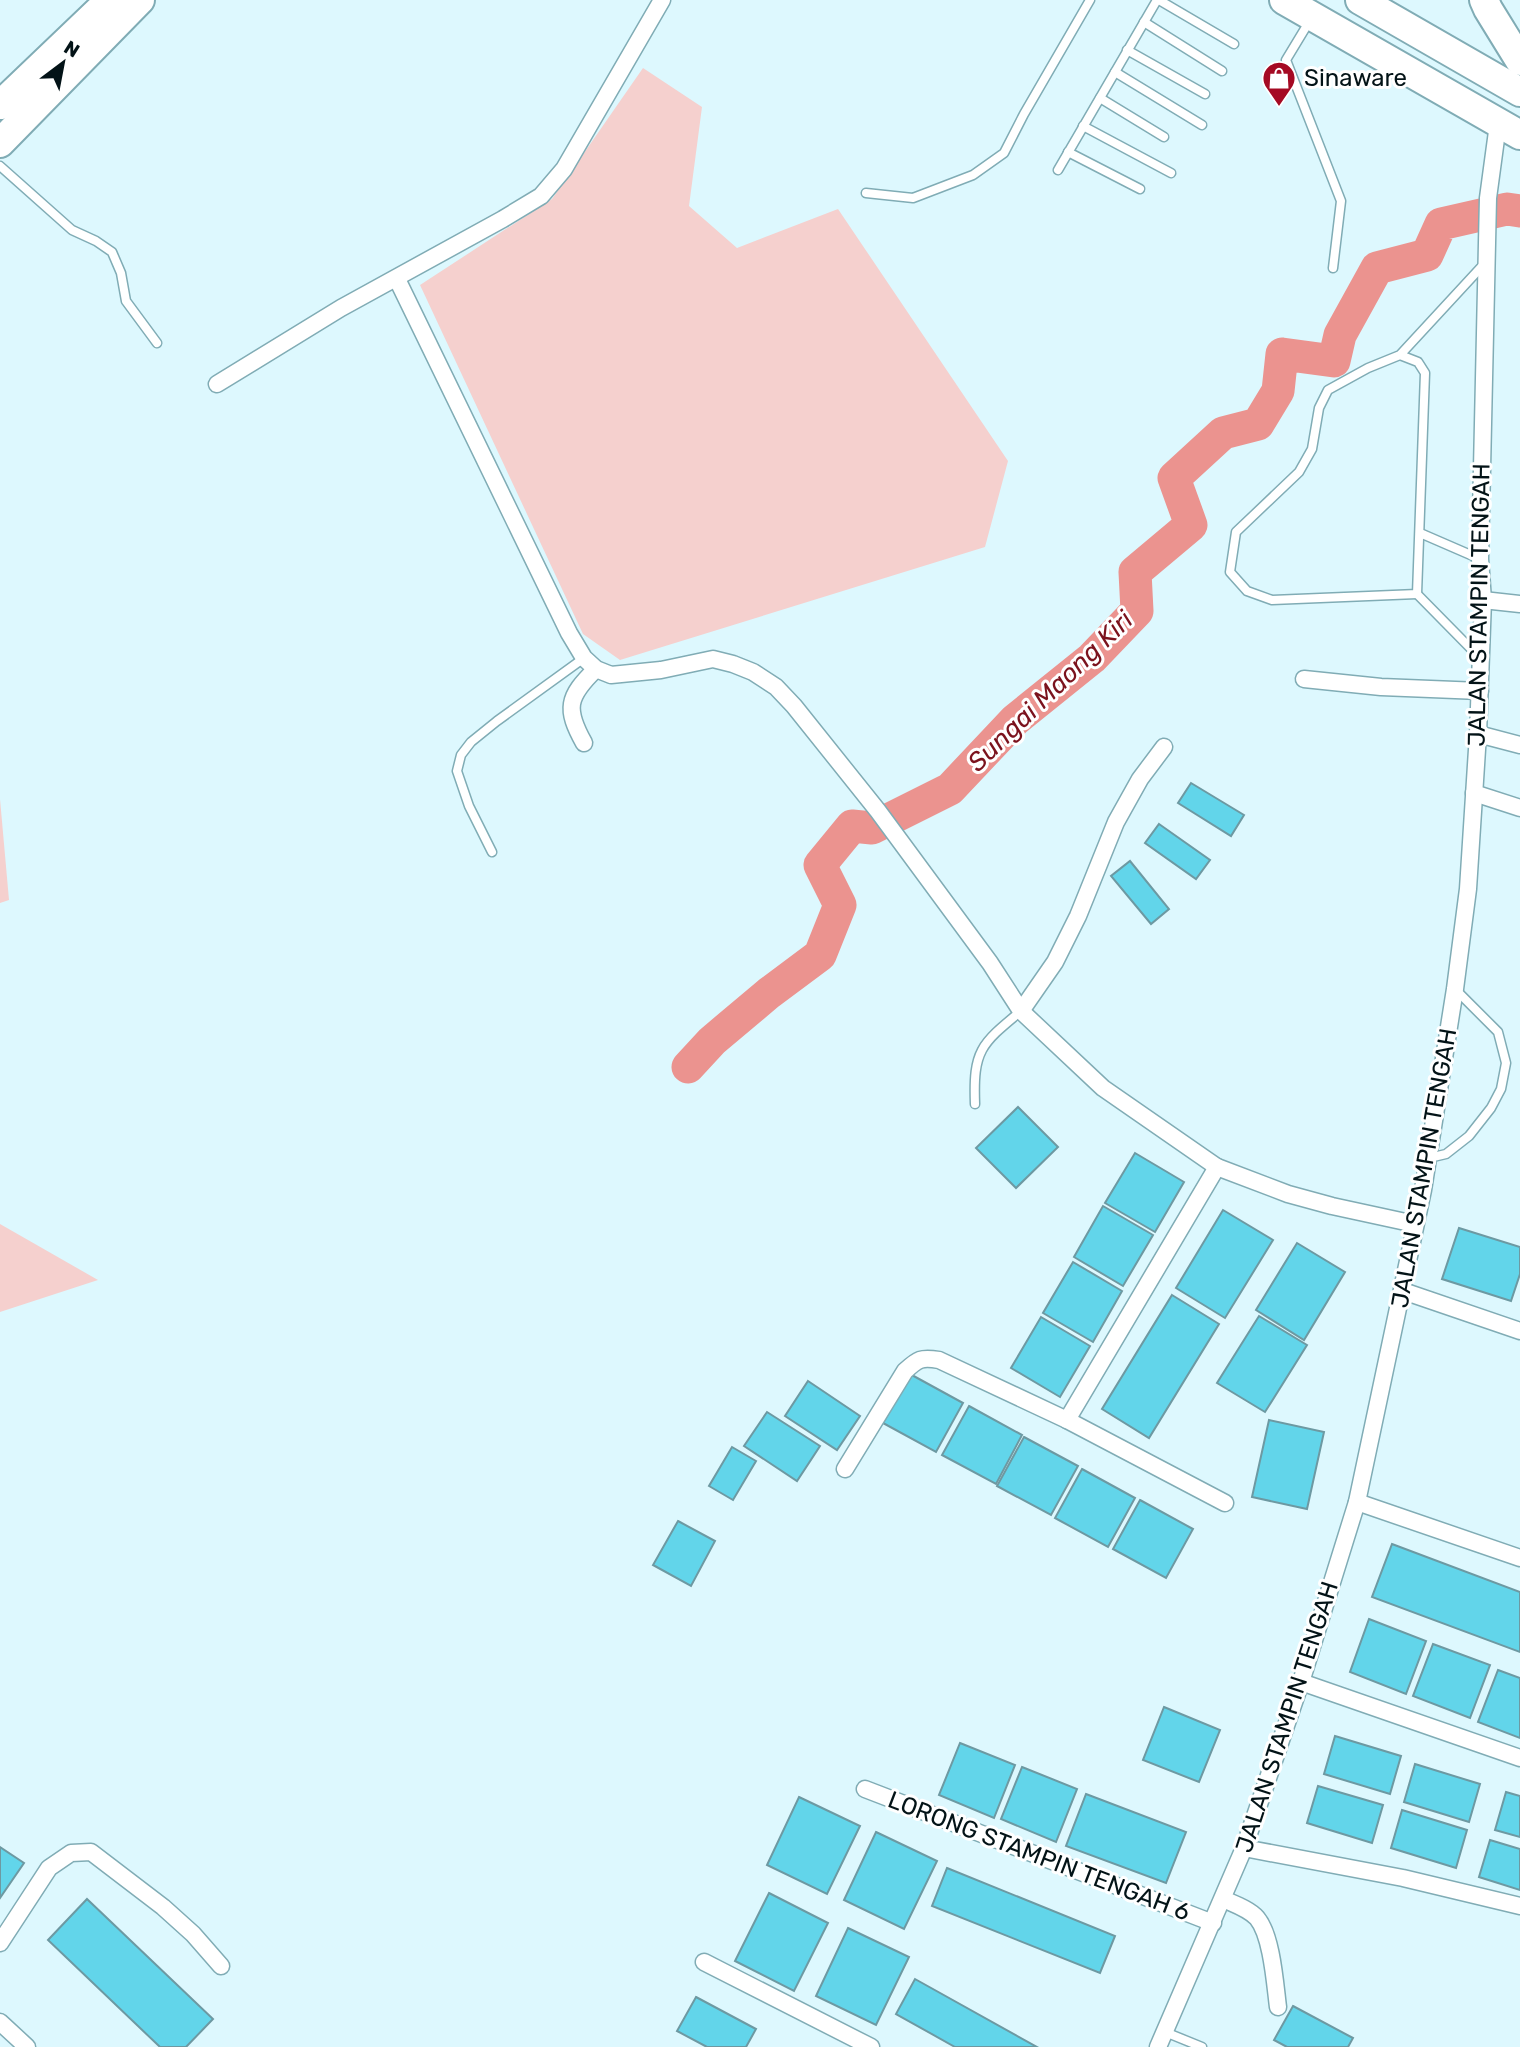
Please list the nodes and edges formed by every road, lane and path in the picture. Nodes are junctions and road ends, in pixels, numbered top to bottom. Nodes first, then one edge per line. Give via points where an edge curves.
1 (110, 0) edge
2 (140, 0) edge
3 (662, 0) edge
4 (1090, 0) edge
5 (1158, 0) edge
6 (1361, 0) edge
7 (1485, 0) edge
8 (1294, 5) edge
9 (1144, 22) junction
10 (1234, 44) dead end
11 (1362, 46) junction
12 (1127, 50) junction
13 (1520, 61) edge
14 (1222, 71) dead end
15 (1115, 72) junction
16 (1520, 92) edge
17 (1205, 94) dead end
18 (1100, 97) junction
19 (0, 105) edge
20 (1202, 125) dead end
21 (1083, 126) junction
22 (1509, 129) edge
23 (1164, 137) dead end
24 (0, 143) edge
25 (1068, 152) junction
26 (0, 166) edge
27 (1058, 170) dead end
28 (1171, 173) dead end
29 (1140, 189) dead end
30 (866, 193) dead end
31 (1486, 257) junction
32 (1333, 268) dead end
33 (397, 279) junction
34 (158, 343) dead end
35 (1400, 355) junction
36 (217, 384) dead end
37 (1420, 533) junction
38 (1480, 559) junction
39 (1417, 594) junction
40 (1483, 600) junction
41 (1520, 604) edge
42 (1481, 660) junction
43 (590, 664) junction
44 (1304, 679) dead end
45 (1480, 691) junction
46 (1478, 734) junction
47 (584, 743) dead end
48 (1520, 745) edge
49 (1164, 747) dead end
50 (1474, 793) junction
51 (1520, 808) edge
52 (492, 852) dead end
53 (1455, 989) junction
54 (1021, 1011) junction
55 (975, 1104) dead end
56 (1429, 1158) junction
57 (1217, 1167) junction
58 (1415, 1224) junction
59 (1403, 1292) junction
60 (1520, 1331) edge
61 (1067, 1420) junction
62 (845, 1469) dead end
63 (1357, 1502) junction
64 (1225, 1503) dead end
65 (1520, 1558) edge
66 (1301, 1682) junction
67 (1520, 1758) edge
68 (865, 1789) dead end
69 (1244, 1848) junction
70 (1223, 1899) junction
71 (1520, 1906) edge
72 (1213, 1923) junction
73 (0, 1942) edge
74 (704, 1962) dead end
75 (221, 1966) dead end
76 (1278, 2007) dead end
77 (0, 2022) edge
78 (1161, 2039) edge
79 (27, 2047) edge
80 (871, 2047) edge
81 (1202, 2047) edge

1 - 19 highway
2 - 24 highway
3 - 33 street via 564,169 541,196
4 - 30 lane via 1004,153 973,175 913,198
5 - 9 lane
5 - 10 lane
6 - 11 highway via 1354,14
6 - 16 highway
7 - 13 highway
8 - 11 highway
8 - 32 lane via 1286,60 1341,201
9 - 12 lane
9 - 14 lane
11 - 22 highway
12 - 15 lane
12 - 17 lane
15 - 18 lane
15 - 20 lane
18 - 21 lane
18 - 23 lane
21 - 25 lane
21 - 28 lane
22 - 31 street, JALAN STAMPIN TENGAH via 1488,198
25 - 27 lane
25 - 29 lane
26 - 34 lane via 72,230 112,252 125,300
31 - 35 lane
31 - 38 street, JALAN STAMPIN TENGAH
33 - 36 street
33 - 43 street via 569,633
35 - 37 lane via 1418,362 1425,373
35 - 39 lane via 1328,390 1319,408 1312,449 1299,471 1236,532 1230,572 1247,591 1272,600
37 - 38 lane
37 - 39 lane
38 - 40 street, JALAN STAMPIN TENGAH
39 - 42 lane
40 - 41 street
40 - 42 street, JALAN STAMPIN TENGAH
42 - 45 street, JALAN STAMPIN TENGAH
43 - 47 street via 571,712
43 - 52 lane via 489,728 461,755 457,771
43 - 54 street via 611,675 713,659 753,672 776,687 878,811
44 - 45 street
45 - 46 street, JALAN STAMPIN TENGAH
46 - 48 street
46 - 50 street, JALAN STAMPIN TENGAH
49 - 54 street via 1116,822 1055,962
50 - 51 street
50 - 53 street, JALAN STAMPIN TENGAH
53 - 56 street, JALAN STAMPIN TENGAH
53 - 56 lane via 1498,1032 1506,1063 1501,1089 1469,1136 1446,1154
54 - 55 lane via 979,1052
54 - 57 street via 1103,1088
56 - 58 street, JALAN STAMPIN TENGAH
57 - 58 street via 1288,1194
57 - 61 street
58 - 59 street, JALAN STAMPIN TENGAH
59 - 60 street
59 - 63 street, JALAN STAMPIN TENGAH
61 - 62 street via 939,1360 917,1360 905,1371
61 - 64 street
63 - 65 street
63 - 66 street, JALAN STAMPIN TENGAH
66 - 67 street
66 - 69 street, JALAN STAMPIN TENGAH
68 - 72 street, LORONG STAMPIN TENGAH 6
69 - 70 street, JALAN STAMPIN TENGAH
69 - 71 street
70 - 72 street, JALAN STAMPIN TENGAH
70 - 76 street via 1257,1918 1266,1934
72 - 78 street, JALAN STAMPIN TENGAH
73 - 75 street via 49,1868 71,1853 91,1852 163,1907
74 - 80 street
77 - 79 street
78 - 81 lane

